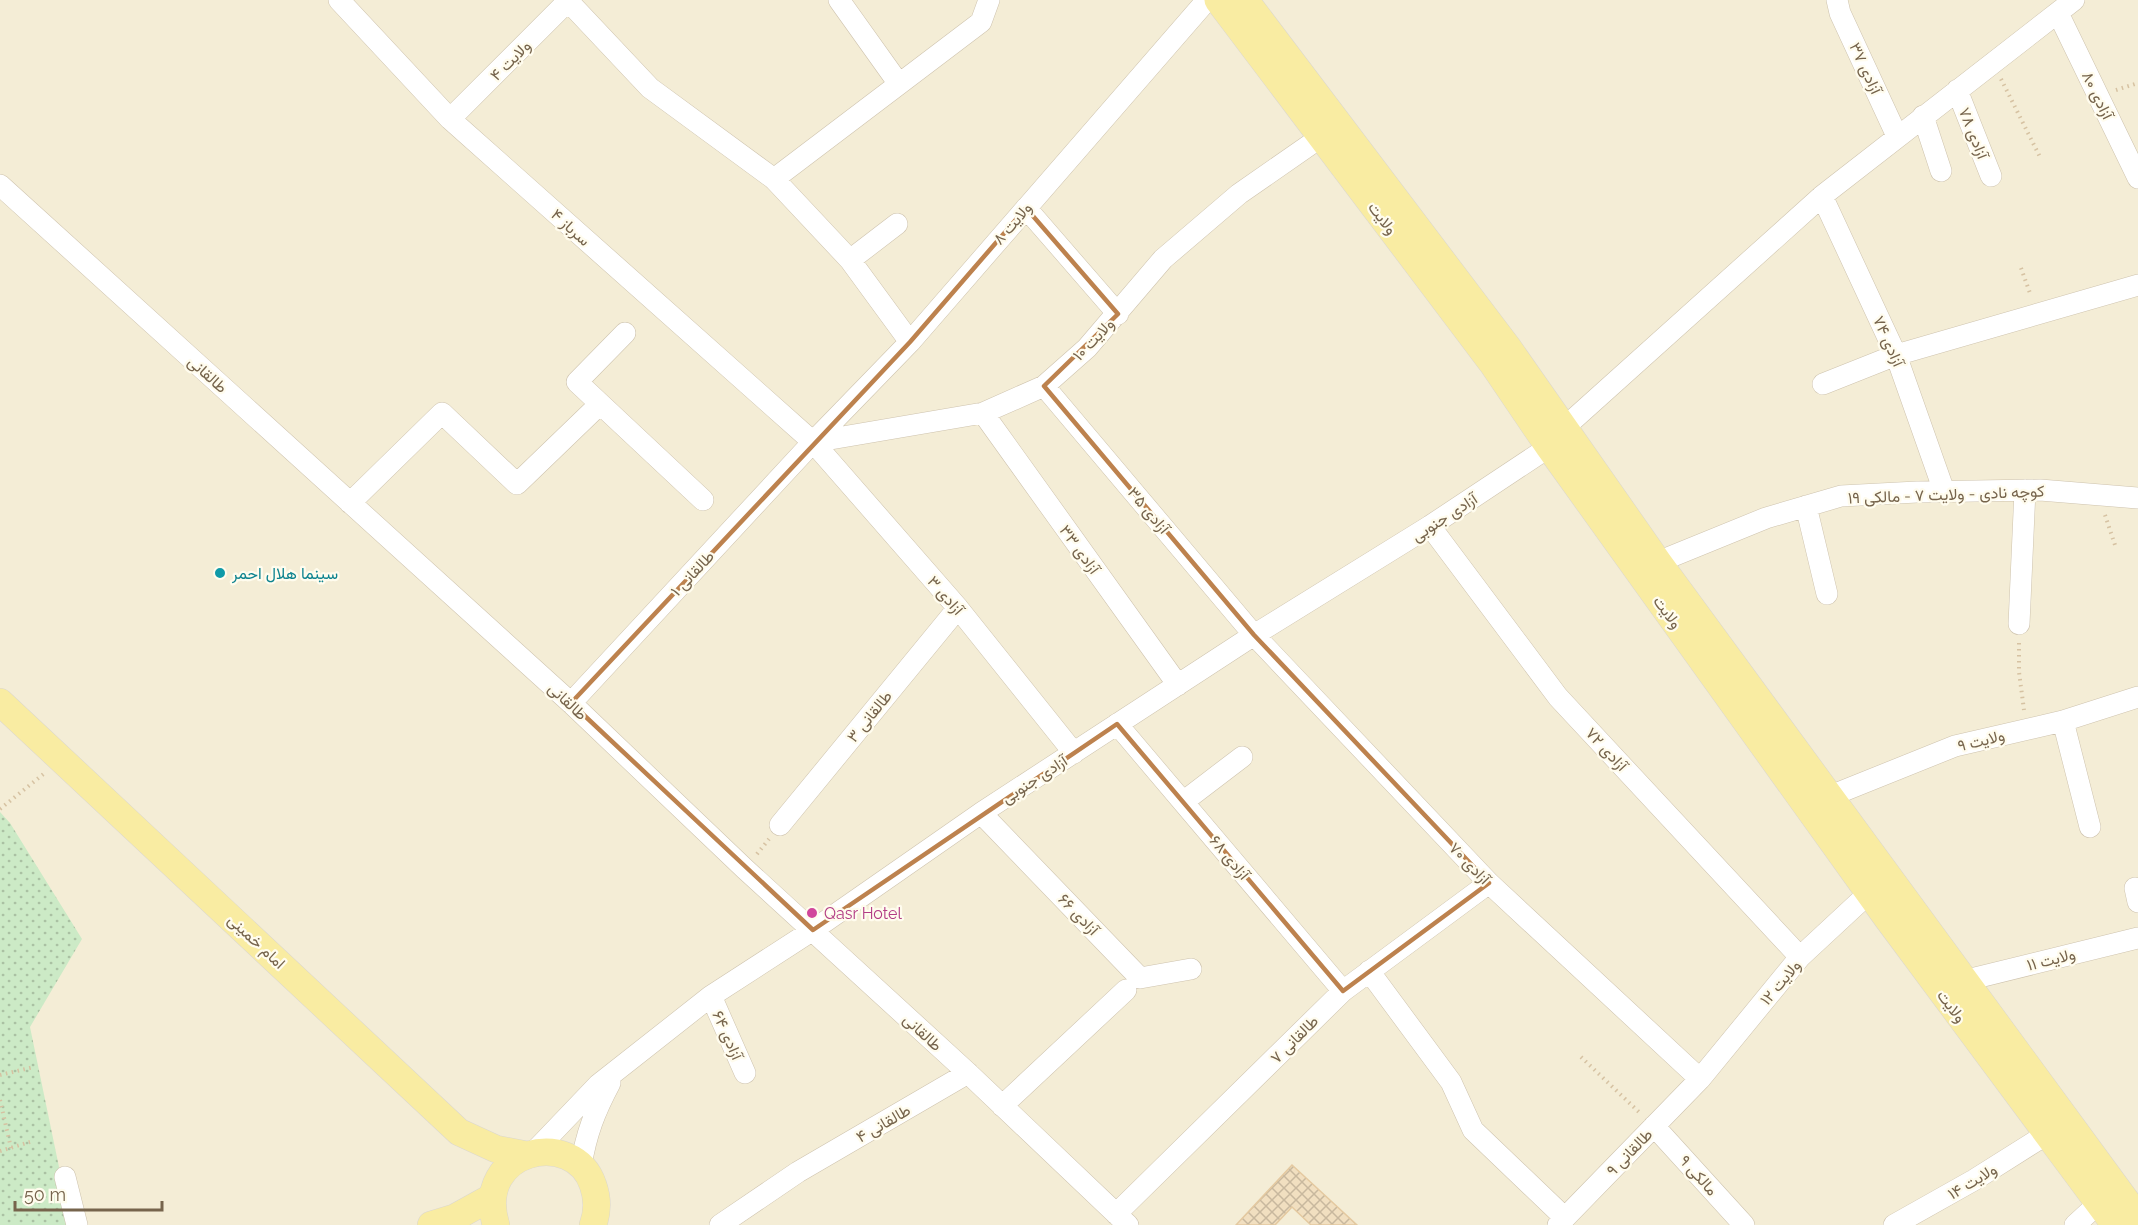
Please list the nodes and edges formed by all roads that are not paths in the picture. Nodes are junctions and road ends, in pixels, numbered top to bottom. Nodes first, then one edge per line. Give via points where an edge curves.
1 (569, 0) edge
2 (839, 0) edge
3 (989, 0) edge
4 (1207, 0) edge
5 (1218, 0) edge
6 (1245, 0) edge
7 (1837, 0) edge
8 (350, 4) edge
9 (2066, 6) edge
10 (899, 84) junction
11 (1957, 90) junction
12 (1923, 116) junction
13 (450, 119) junction
14 (1897, 136) junction
15 (1321, 137) junction
16 (1941, 171) dead end
17 (1991, 176) dead end
18 (2138, 178) edge
19 (774, 179) junction
20 (0, 184) edge
21 (1822, 196) junction
22 (1026, 208) junction
23 (897, 224) dead end
24 (850, 260) junction
25 (2138, 285) edge
26 (1118, 314) junction
27 (626, 333) dead end
28 (910, 342) junction
29 (1896, 355) junction
30 (1823, 384) dead end
31 (1044, 386) junction
32 (600, 404) junction
33 (983, 413) junction
34 (1557, 437) junction
35 (813, 442) junction
36 (2025, 490) junction
37 (1944, 491) junction
38 (2138, 498) edge
39 (704, 500) dead end
40 (350, 503) junction
41 (1806, 506) junction
42 (1430, 526) junction
43 (1658, 562) junction
44 (1827, 594) dead end
45 (958, 608) junction
46 (2019, 624) road end
47 (1254, 634) junction
48 (1178, 685) junction
49 (2138, 697) edge
50 (0, 702) edge
51 (571, 703) junction
52 (2063, 721) junction
53 (1117, 724) junction
54 (1074, 753) junction
55 (1242, 757) dead end
56 (1828, 796) junction
57 (1183, 802) junction
58 (981, 813) junction
59 (780, 825) road end
60 (2090, 827) dead end
61 (1489, 883) junction
62 (1869, 893) junction
63 (813, 930) junction
64 (2138, 938) edge
65 (1800, 957) junction
66 (1191, 969) dead end
67 (1369, 971) junction
68 (1963, 981) junction
69 (1126, 990) dead end
70 (1342, 991) junction
71 (711, 996) junction
72 (615, 1072) junction
73 (745, 1073) dead end
74 (968, 1073) junction
75 (1700, 1079) junction
76 (1002, 1106) junction
77 (1654, 1126) junction
78 (459, 1132) junction
79 (2047, 1134) junction
80 (530, 1154) junction
81 (581, 1166) junction
82 (65, 1177) dead end
83 (494, 1189) junction
84 (2098, 1203) junction
85 (2138, 1217) edge
86 (1923, 1219) edge
87 (1122, 1220) edge
88 (1562, 1221) edge
89 (596, 1222) edge
90 (77, 1225) edge
91 (431, 1225) edge
92 (496, 1225) edge
93 (720, 1225) edge
94 (1744, 1225) edge
95 (1894, 1225) edge
96 (2075, 1225) edge
97 (2115, 1225) edge

1 - 13 street, ولایت ۴
1 - 19 street via 650,88
2 - 10 street
3 - 10 street via 981,22
4 - 22 street, ولایت ۸
5 - 15 main road, ولایت
6 - 34 main road, ولایت via 1502,339
7 - 14 street, آزادی ۳۷
8 - 13 street, سرباز ۴
9 - 11 street, آزادی جنوبی
9 - 18 street, آزادی ۸۰
10 - 19 street
11 - 12 street, آزادی جنوبی
11 - 17 street, آزادی ۷۸
12 - 14 street, آزادی جنوبی
12 - 16 street
13 - 35 street, سرباز ۴
14 - 21 street, آزادی جنوبی
15 - 26 street, ولایت ۱۰ via 1239,194 1163,259
15 - 34 main road, ولایت via 1492,363
19 - 24 street
20 - 40 street, طالقانی
21 - 29 street, آزادی ۷۴
21 - 34 street, آزادی جنوبی
22 - 26 street
22 - 28 street, ولایت ۸
23 - 24 street
24 - 28 street
25 - 29 street
26 - 31 street, ولایت ۱۰ via 1088,348
27 - 32 street via 577,382
28 - 35 street, ولایت ۸
29 - 30 street
29 - 37 street, آزادی ۷۴
31 - 33 street, ولایت ۱۰
31 - 47 street, آزادی ۳۵
32 - 39 street
32 - 40 street via 517,483 442,413
33 - 35 street, ولایت ۱۰
33 - 48 street, آزادی ۳۳
34 - 42 street, آزادی جنوبی
34 - 43 main road, ولایت
34 - 62 main road, ولایت
35 - 45 street, آزادی ۳
35 - 51 street, طالقانی ۱
36 - 37 street, کوچه نادی - ولایت ۷ - مالکی ۱۹
36 - 38 street, کوچه نادی - ولایت ۷ - مالکی ۱۹
36 - 46 street
37 - 41 street, کوچه نادی - ولایت ۷ - مالکی ۱۹ via 1840,496
40 - 51 street, طالقانی
41 - 43 street, کوچه نادی - ولایت ۷ - مالکی ۱۹
41 - 44 street
42 - 47 street, آزادی جنوبی
42 - 65 street, آزادی ۷۲ via 1558,697
43 - 56 main road, ولایت
45 - 54 street, آزادی ۳
45 - 59 street, طالقانی ۳
47 - 48 street, آزادی جنوبی
47 - 61 street, آزادی ۷۰
48 - 53 street, آزادی جنوبی
49 - 52 street, ولایت ۹
50 - 78 main road, امام خمینی
51 - 63 street, طالقانی
52 - 56 street, ولایت ۹ via 1956,746
52 - 60 street
53 - 54 street, آزادی جنوبی
53 - 57 street, آزادی ۶۸
54 - 58 street, آزادی جنوبی
55 - 57 street
56 - 68 main road, ولایت
57 - 70 street, آزادی ۶۸
58 - 63 street, آزادی جنوبی
58 - 66 street, آزادی ۶۶ via 1140,978
61 - 67 street, طالقانی ۷
61 - 75 street, آزادی ۷۰
62 - 65 street, ولایت ۱۲
62 - 79 main road, ولایت
63 - 71 street, آزادی جنوبی
63 - 74 street, طالقانی
64 - 68 street, ولایت ۱۱
65 - 75 street, ولایت ۱۲
67 - 70 street, طالقانی ۷
67 - 88 street via 1451,1082 1473,1130
68 - 85 main road, ولایت
69 - 76 street
70 - 87 street, طالقانی ۷
71 - 72 street, آزادی جنوبی
71 - 73 street, آزادی ۶۴
72 - 80 street
72 - 81 street, آزادی جنوبی via 584,1142
74 - 76 street, طالقانی
74 - 93 street, طالقانی ۴ via 798,1172
75 - 77 street, طالقانی ۹
76 - 87 street, طالقانی
77 - 88 street, طالقانی ۹
77 - 94 street, مالکی ۹
78 - 80 main road, امام خمینی via 496,1149
78 - 83 main road via 483,1155
79 - 84 main road, ولایت
79 - 86 street, ولایت ۱۴ via 1974,1180
80 - 81 main road, امام خمینی via 550,1152
80 - 83 main road via 506,1168
81 - 89 main road via 592,1180 597,1197
82 - 90 street
83 - 91 main road via 454,1218
83 - 92 main road via 492,1212
84 - 96 street
84 - 97 main road, ولایت
86 - 95 street, ولایت ۱۴

